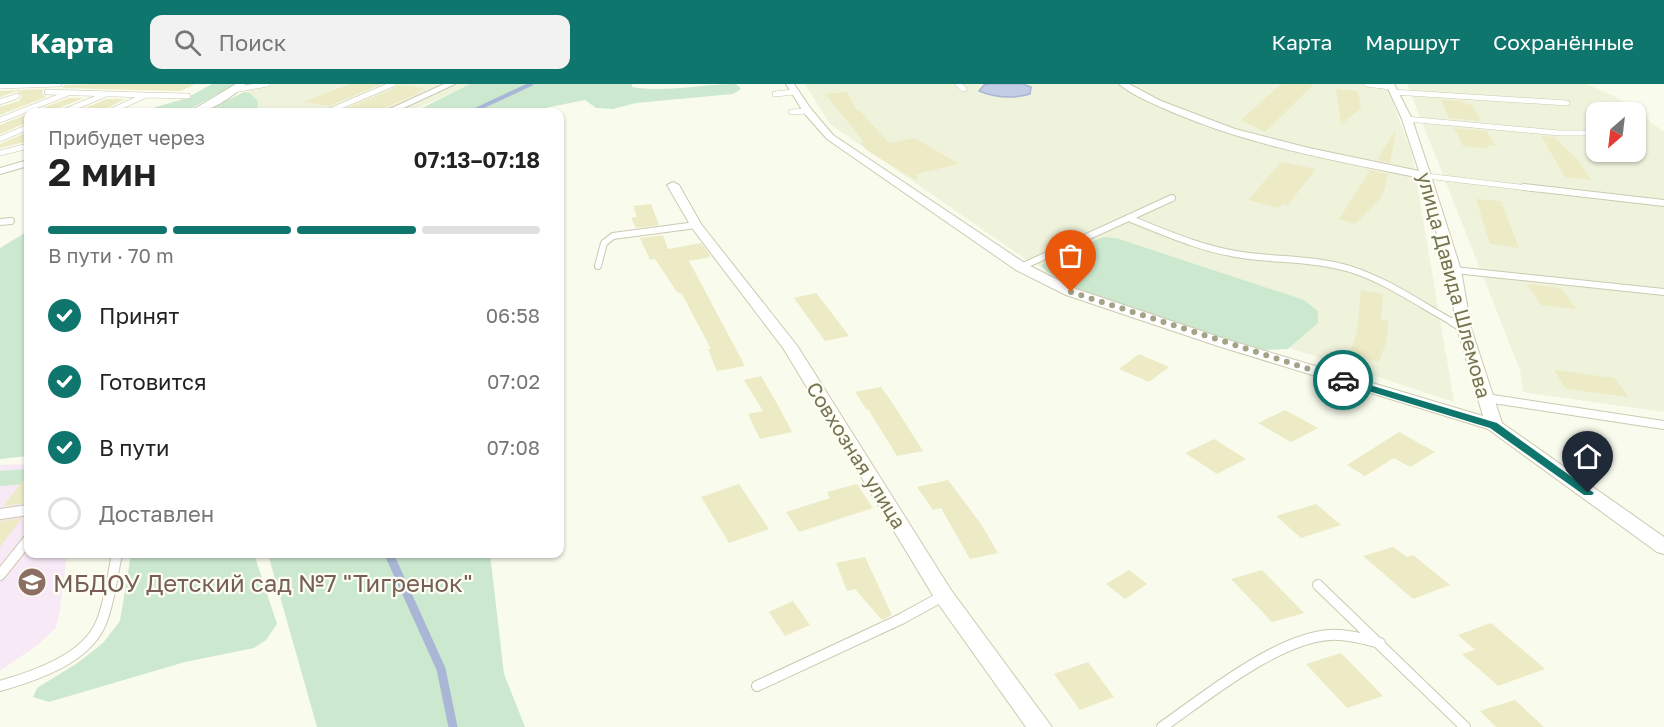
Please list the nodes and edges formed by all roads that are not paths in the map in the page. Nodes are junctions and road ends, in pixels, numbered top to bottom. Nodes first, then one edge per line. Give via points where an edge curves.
1 (59, 84) edge
2 (267, 84) edge
3 (393, 84) edge
4 (451, 84) edge
5 (958, 84) edge
6 (1123, 84) edge
7 (1367, 84) edge
8 (0, 86) edge
9 (238, 87) edge
10 (792, 88) edge
11 (1391, 88) edge
12 (964, 89) dead end
13 (47, 92) dead end
14 (69, 93) junction
15 (108, 94) junction
16 (775, 94) dead end
17 (146, 95) junction
18 (17, 96) dead end
19 (188, 96) dead end
20 (0, 102) edge
21 (1568, 103) dead end
22 (31, 108) edge
23 (73, 108) edge
24 (118, 108) edge
25 (201, 108) edge
26 (336, 108) edge
27 (397, 108) edge
28 (24, 111) edge
29 (807, 111) junction
30 (790, 112) dead end
31 (1407, 119) junction
32 (0, 120) edge
33 (24, 129) edge
34 (1586, 133) edge
35 (0, 139) edge
36 (24, 147) edge
37 (0, 153) edge
38 (24, 164) edge
39 (0, 171) edge
40 (1426, 176) junction
41 (673, 185) dead end
42 (1172, 198) dead end
43 (1664, 203) edge
44 (1131, 219) junction
45 (11, 221) dead end
46 (0, 222) edge
47 (696, 225) junction
48 (598, 266) dead end
49 (1021, 267) junction
50 (1454, 270) junction
51 (1664, 292) edge
52 (1464, 328) junction
53 (1485, 398) junction
54 (1664, 424) edge
55 (1494, 425) junction
56 (24, 511) edge
57 (0, 514) edge
58 (24, 545) edge
59 (1664, 547) edge
60 (116, 558) edge
61 (0, 575) edge
62 (1318, 585) dead end
63 (944, 596) junction
64 (1380, 643) junction
65 (0, 686) edge
66 (758, 686) dead end
67 (1040, 727) edge
68 (1162, 727) edge
69 (1465, 727) edge

1 - 8 lane
2 - 9 lane
3 - 26 lane
4 - 27 street
5 - 12 lane
6 - 40 street via 1183,115 1255,139
7 - 11 lane
9 - 25 street
10 - 16 lane
10 - 29 street
11 - 21 lane
11 - 31 street, улица Давида Шлемова
13 - 14 lane
14 - 15 lane
14 - 22 lane
15 - 17 lane
15 - 23 lane
17 - 19 lane
17 - 24 lane
18 - 20 lane
28 - 32 lane
29 - 30 lane
29 - 49 street via 830,137
31 - 34 lane
31 - 40 street, улица Давида Шлемова
33 - 35 lane
36 - 37 lane
38 - 39 street
40 - 43 lane
40 - 50 street, улица Давида Шлемова
41 - 47 street, Совхозная улица
42 - 44 lane
44 - 49 lane
44 - 52 lane via 1216,251 1347,268 1407,294
45 - 46 lane
47 - 48 lane via 613,236 604,243
47 - 63 street, Совхозная улица via 790,348
49 - 55 street via 1071,292 1127,312
50 - 51 lane
50 - 52 street, улица Давида Шлемова
52 - 53 street, улица Давида Шлемова
53 - 54 lane
53 - 55 street, улица Давида Шлемова
55 - 59 street, улица Давида Шлемова
56 - 57 lane
58 - 61 lane
60 - 65 lane via 100,627 66,658
62 - 64 lane
63 - 66 lane
63 - 67 street, Совхозная улица
64 - 68 lane via 1350,636 1323,636 1294,646 1255,665
64 - 69 lane

